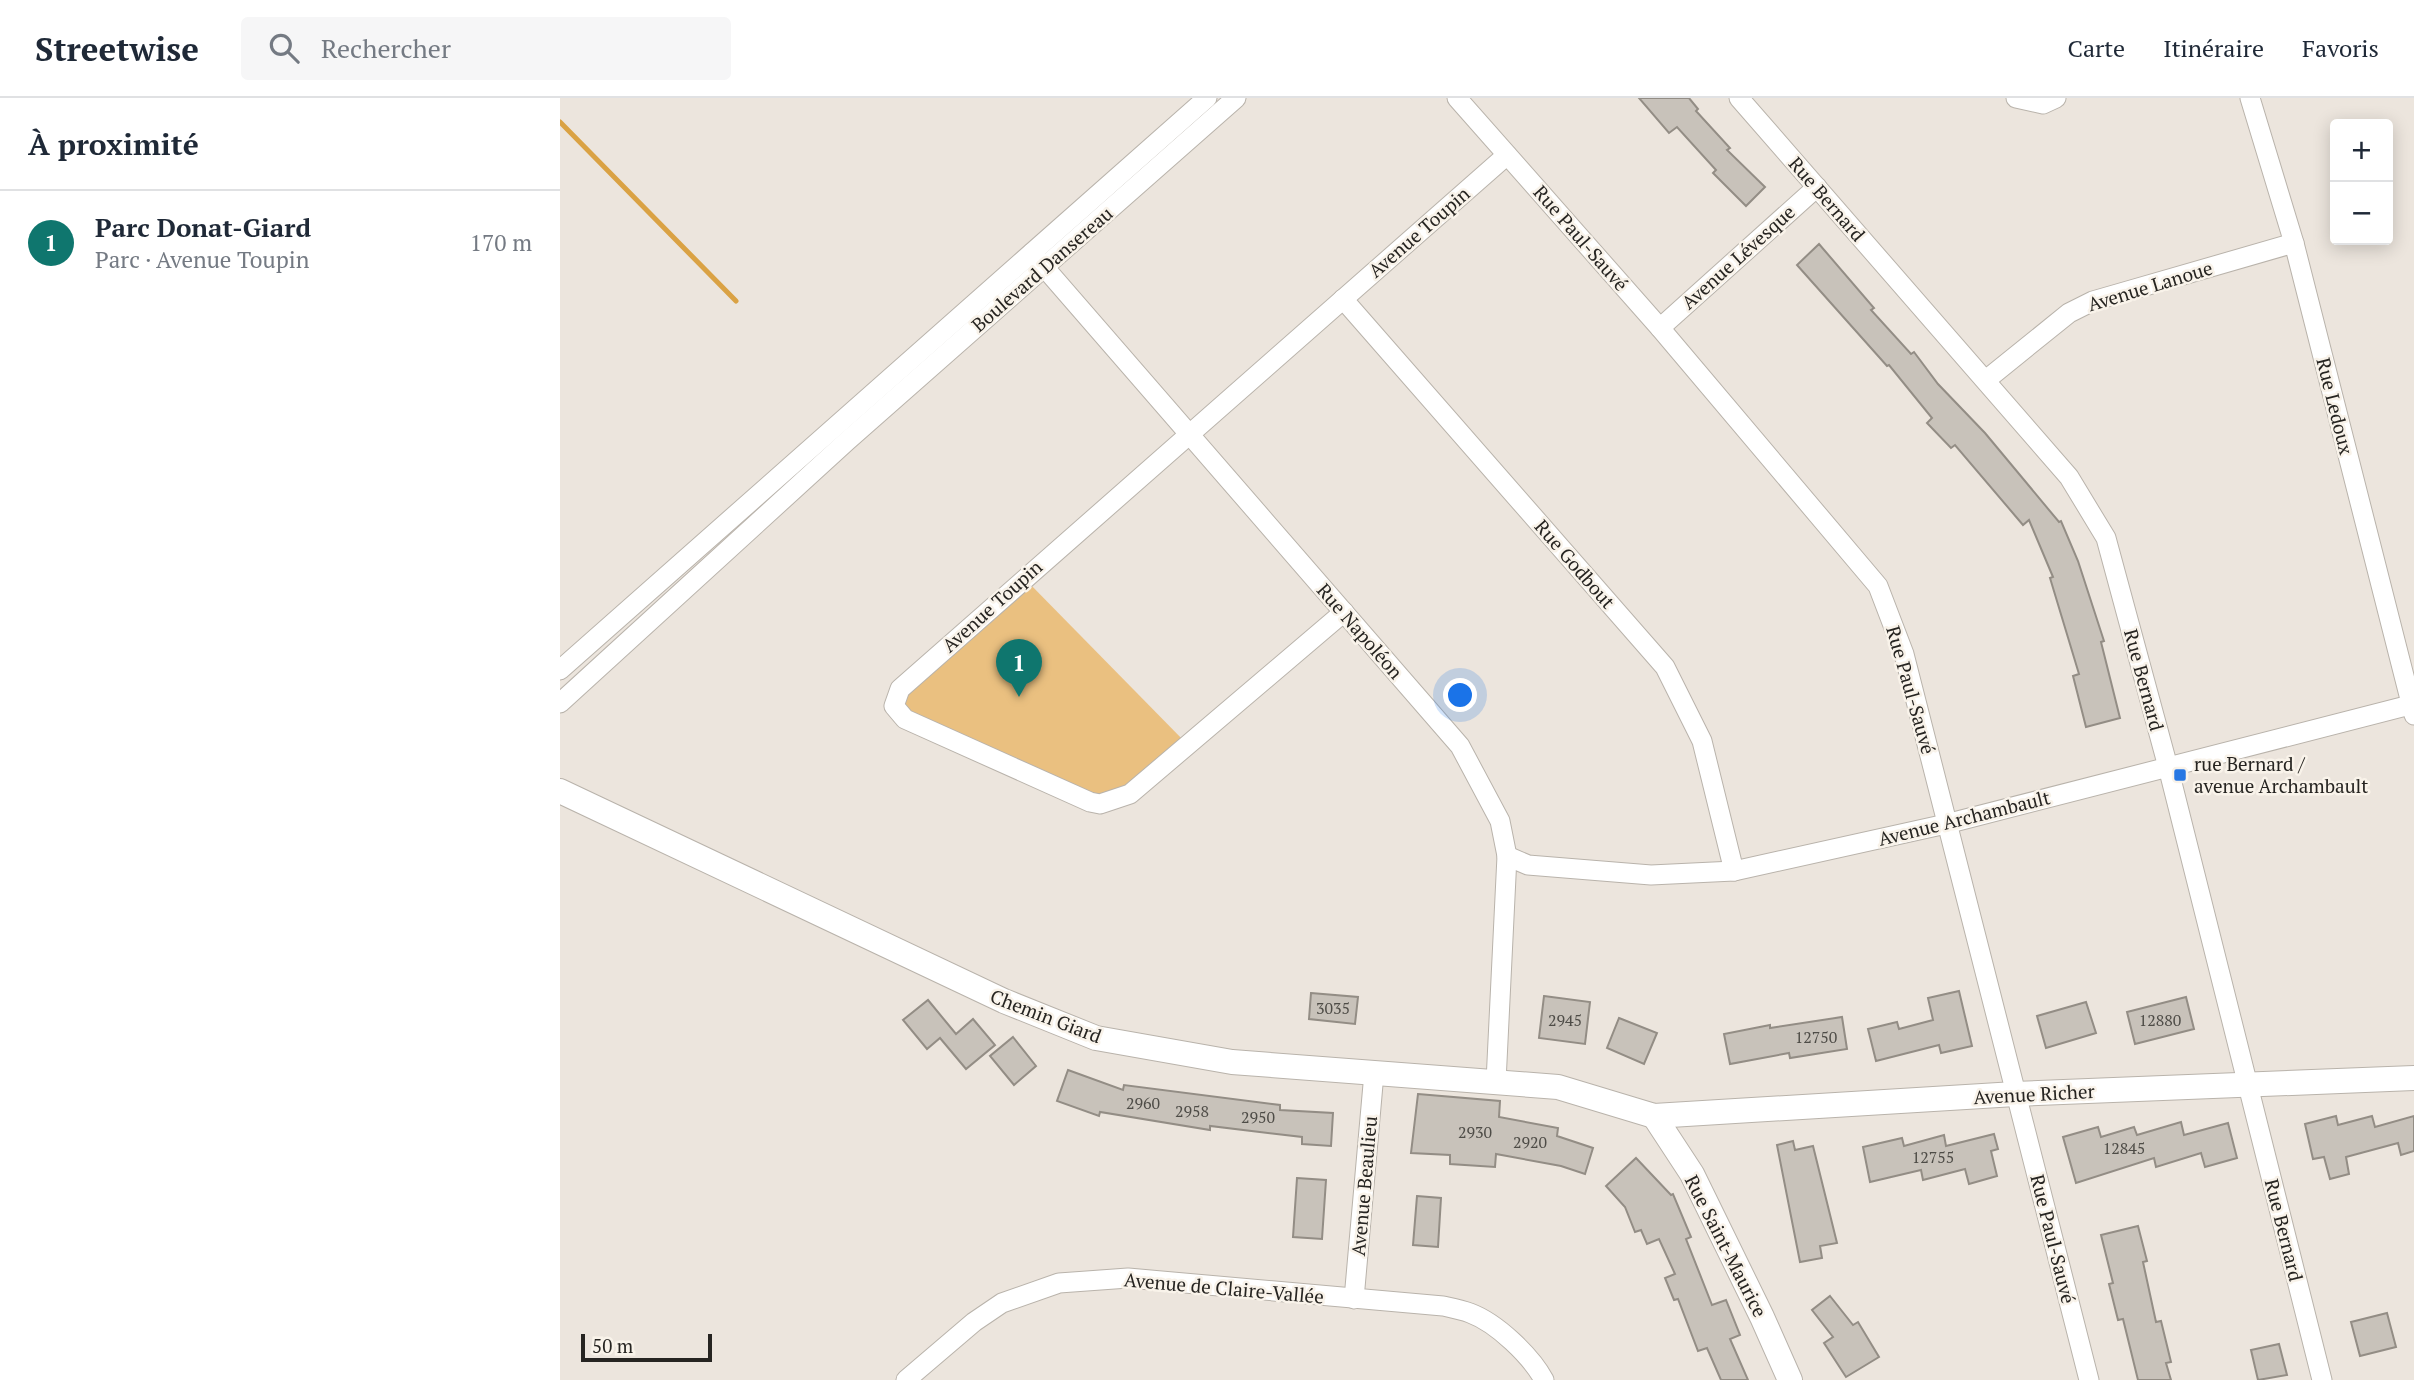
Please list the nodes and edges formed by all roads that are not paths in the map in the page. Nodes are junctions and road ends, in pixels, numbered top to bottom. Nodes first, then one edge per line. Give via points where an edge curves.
1 (1207, 98) edge
2 (1236, 98) edge
3 (1457, 98) edge
4 (1739, 98) edge
5 (2016, 98) edge
6 (2056, 98) edge
7 (2250, 98) edge
8 (1162, 150) junction
9 (1507, 155) junction
10 (1817, 187) junction
11 (2294, 243) junction
12 (1038, 260) junction
13 (1343, 299) junction
14 (1660, 328) junction
15 (1986, 380) junction
16 (841, 434) junction
17 (1189, 434) junction
18 (1344, 612) junction
19 (560, 670) edge
20 (560, 703) edge
21 (2413, 708) edge
22 (2168, 768) junction
23 (560, 791) edge
24 (1946, 824) junction
25 (1507, 856) junction
26 (1734, 871) junction
27 (1374, 1073) junction
28 (2414, 1078) edge
29 (1496, 1082) junction
30 (2248, 1085) junction
31 (2015, 1094) junction
32 (1654, 1116) junction
33 (1354, 1299) junction
34 (906, 1380) edge
35 (1544, 1380) edge
36 (1790, 1380) edge
37 (2089, 1380) edge
38 (2322, 1380) edge

1 - 8 street, Boulevard Dansereau
2 - 8 street, Boulevard Dansereau
3 - 9 street, Rue Paul-Sauvé
4 - 10 street, Rue Bernard
5 - 6 street via 2043,104
7 - 11 street, Rue Ledoux
8 - 12 street, Boulevard Dansereau
9 - 13 street, Avenue Toupin
9 - 14 street, Rue Paul-Sauvé
10 - 14 street, Avenue Lévesque
10 - 15 street, Rue Bernard
11 - 15 street, Avenue Lanoue via 2093,301 2068,313
11 - 21 street, Rue Ledoux
12 - 16 street, Boulevard Dansereau
12 - 17 street, Rue Napoléon
13 - 17 street, Avenue Toupin
13 - 26 street, Rue Godbout via 1665,667 1702,741
14 - 24 street, Rue Paul-Sauvé via 1878,586 1904,654
15 - 22 street, Rue Bernard via 2069,477 2106,538
16 - 19 street, Boulevard Dansereau
16 - 20 street, Boulevard Dansereau
17 - 18 street, Rue Napoléon
17 - 18 street, Avenue Toupin via 900,689 894,706 905,719 1100,804 1130,794
18 - 25 street, Rue Napoléon via 1460,746 1500,821
21 - 22 street, Avenue Archambault
22 - 24 street, Avenue Archambault
22 - 30 street, Rue Bernard
23 - 27 street, Chemin Giard via 1004,1002 1097,1038 1232,1062
24 - 26 street, Avenue Archambault
24 - 31 street, Rue Paul-Sauvé
25 - 26 street, Avenue Archambault via 1528,865 1651,875
25 - 29 street, Rue Napoléon
27 - 29 street, Chemin Giard
27 - 33 street, Avenue Beaulieu
28 - 30 street, Avenue Richer
29 - 32 street, Chemin Giard via 1558,1087
30 - 31 street, Avenue Richer
30 - 38 street, Rue Bernard
31 - 32 street, Avenue Richer
31 - 37 street, Rue Paul-Sauvé
32 - 36 street, Rue Saint-Maurice via 1692,1174
33 - 34 street, Avenue de Claire-Vallée via 1128,1278 1059,1283 1002,1303
33 - 35 street, Avenue de Claire-Vallée via 1443,1306 1471,1313 1497,1328

